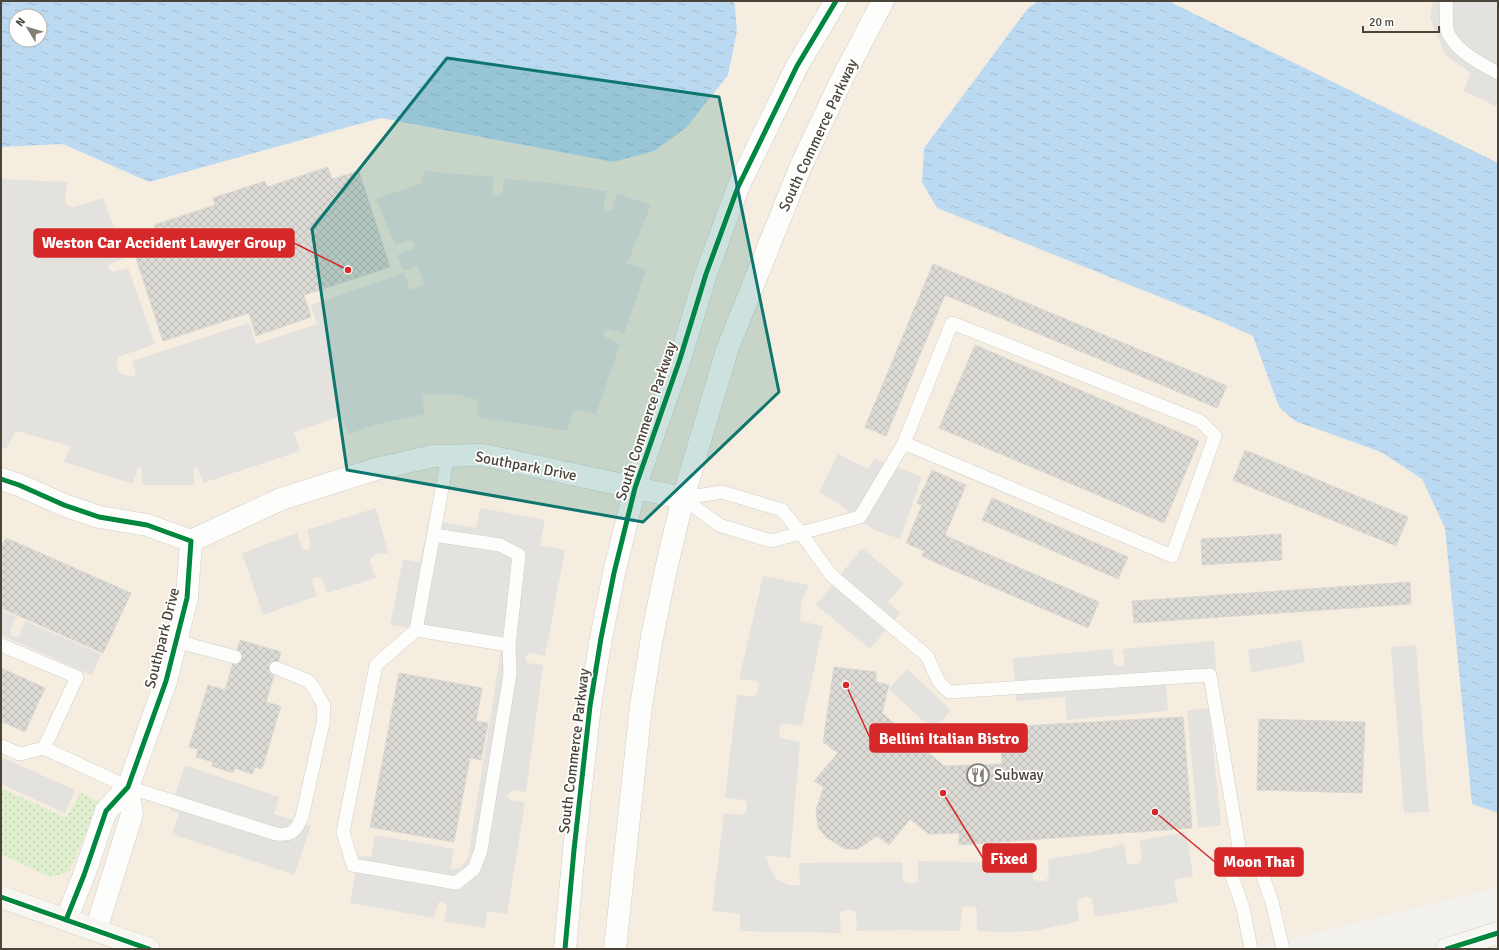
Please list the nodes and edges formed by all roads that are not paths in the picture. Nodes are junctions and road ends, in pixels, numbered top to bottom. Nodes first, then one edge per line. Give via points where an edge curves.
1 (836, 1) edge
2 (883, 1) edge
3 (1446, 1) edge
4 (1498, 73) edge
5 (904, 443) junction
6 (448, 456) junction
7 (1, 479) edge
8 (635, 488) junction
9 (683, 498) junction
10 (801, 533) junction
11 (434, 535) junction
12 (191, 541) junction
13 (416, 630) junction
14 (176, 641) junction
15 (509, 644) junction
16 (1, 645) edge
17 (235, 657) dead end
18 (276, 668) dead end
19 (1, 746) edge
20 (44, 748) junction
21 (128, 787) junction
22 (1256, 856) dead end
23 (1241, 860) dead end
24 (1227, 862) dead end
25 (1, 897) edge
26 (66, 920) junction
27 (96, 930) junction
28 (1498, 933) edge
29 (149, 949) edge
30 (565, 949) edge
31 (615, 949) edge
32 (1252, 949) edge
33 (1283, 949) edge
34 (1447, 949) edge

1 - 8 street, South Commerce Parkway via 797,66 738,187 706,274 680,359
2 - 9 street, South Commerce Parkway via 842,79 800,168 730,343
3 - 4 lane via 1448,34 1462,52
5 - 5 lane via 1172,556 1215,436 1200,421 952,324
5 - 10 lane via 860,517
6 - 8 street, Southpark Drive via 482,454
6 - 11 lane
6 - 12 street, Southpark Drive via 433,456 376,470 281,499
7 - 12 street via 99,517 147,525
8 - 9 street, Southpark Drive
8 - 30 street, South Commerce Parkway via 614,572 590,706
9 - 10 lane via 719,525 771,541
9 - 10 lane via 722,492 782,510
9 - 31 street, South Commerce Parkway via 652,637 641,706
10 - 23 lane via 831,575 927,656 939,682 949,692 1210,675
11 - 13 lane
11 - 15 lane via 500,545 519,555
12 - 14 street, Southpark Drive via 187,598
13 - 15 lane
13 - 15 lane via 376,665 343,832 353,865 456,883 474,869 481,850 510,674
14 - 17 lane
14 - 21 street, Southpark Drive via 166,681
16 - 20 lane via 77,677
18 - 21 lane via 308,681 324,706 323,724 302,817 293,832 285,835 276,834
19 - 20 lane via 20,754
20 - 21 lane
21 - 26 street, Southpark Drive via 106,811
21 - 27 street, Southpark Drive via 132,814
22 - 33 lane via 1272,902
24 - 32 lane via 1243,908
25 - 26 main road
26 - 27 main road
27 - 29 main road
28 - 34 main road

